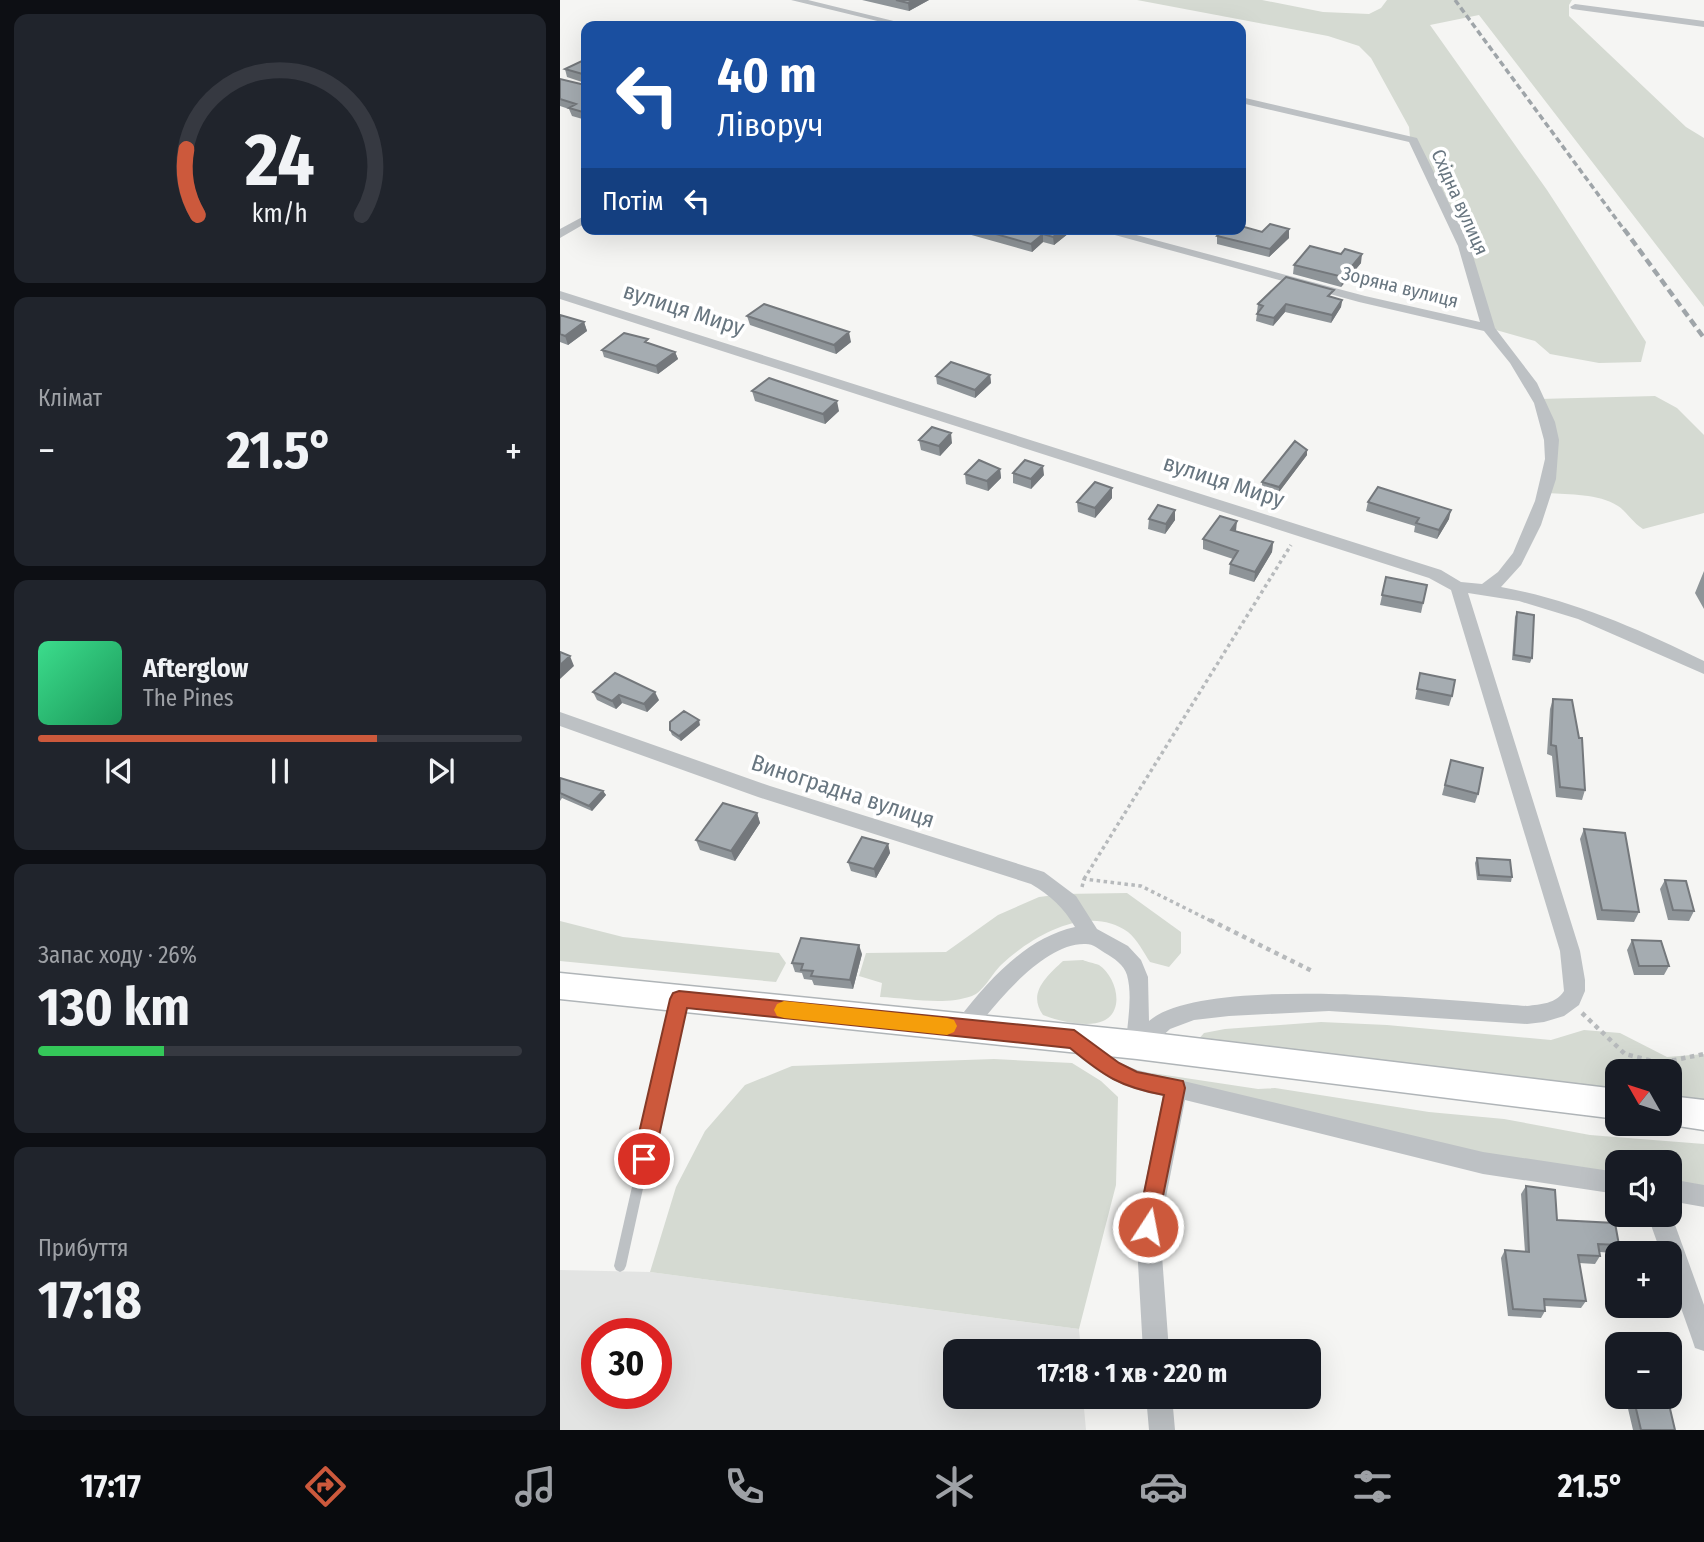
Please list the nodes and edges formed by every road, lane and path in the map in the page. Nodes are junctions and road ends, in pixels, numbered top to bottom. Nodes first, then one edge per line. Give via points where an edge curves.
1 (796, 0) edge
2 (1576, 7) dead end
3 (881, 20) joint
4 (886, 21) edge
5 (1704, 24) edge
6 (1246, 101) edge
7 (581, 221) edge
8 (560, 234) edge
9 (1122, 235) edge
10 (560, 295) edge
11 (1489, 328) junction
12 (1285, 526) junction
13 (1458, 587) junction
14 (1487, 588) junction
15 (1704, 668) edge
16 (560, 719) edge
17 (1084, 879) junction
18 (1077, 910) junction
19 (1090, 935) junction
20 (1312, 971) dead end
21 (560, 986) edge
22 (679, 999) junction
23 (1570, 1002) junction
24 (964, 1028) junction
25 (1074, 1039) junction
26 (1137, 1045) junction
27 (1704, 1054) edge
28 (1175, 1088) junction
29 (1605, 1103) edge
30 (1682, 1112) edge
31 (1704, 1115) edge
32 (1605, 1181) edge
33 (1682, 1193) edge
34 (1704, 1196) edge
35 (1664, 1227) edge
36 (620, 1266) dead end
37 (1155, 1339) edge
38 (1704, 1339) edge
39 (1160, 1409) edge
40 (1162, 1430) edge

1 - 3 street
2 - 5 street
3 - 4 street
6 - 11 street, Східна вулиця via 1413,140 1463,244
7 - 8 street
9 - 11 street, Зоряна вулиця
10 - 12 street, вулиця Миру
11 - 14 street via 1539,399 1551,425 1553,463 1547,493 1516,564
12 - 13 street, вулиця Миру via 1435,574
12 - 17 path via 1292,544
13 - 14 street
13 - 23 street via 1570,951 1577,984
14 - 15 street via 1595,621
16 - 18 street, Виноградна вулиця via 765,792 1037,878 1063,894
17 - 18 path
17 - 20 path via 1141,886
18 - 19 street, Виноградна вулиця
19 - 24 street via 1071,937 1021,964
19 - 26 street via 1119,950 1136,970
21 - 22 main road
22 - 24 main road
22 - 36 lane
23 - 26 street via 1554,1012 1527,1015 1329,1002 1194,1011 1163,1022
23 - 27 path via 1625,1054 1660,1063
24 - 25 main road
25 - 26 main road
25 - 28 street via 1112,1070
26 - 29 main road
28 - 32 street via 1483,1163
28 - 37 street via 1148,1227
30 - 31 main road
33 - 34 street
35 - 38 street
39 - 40 street

